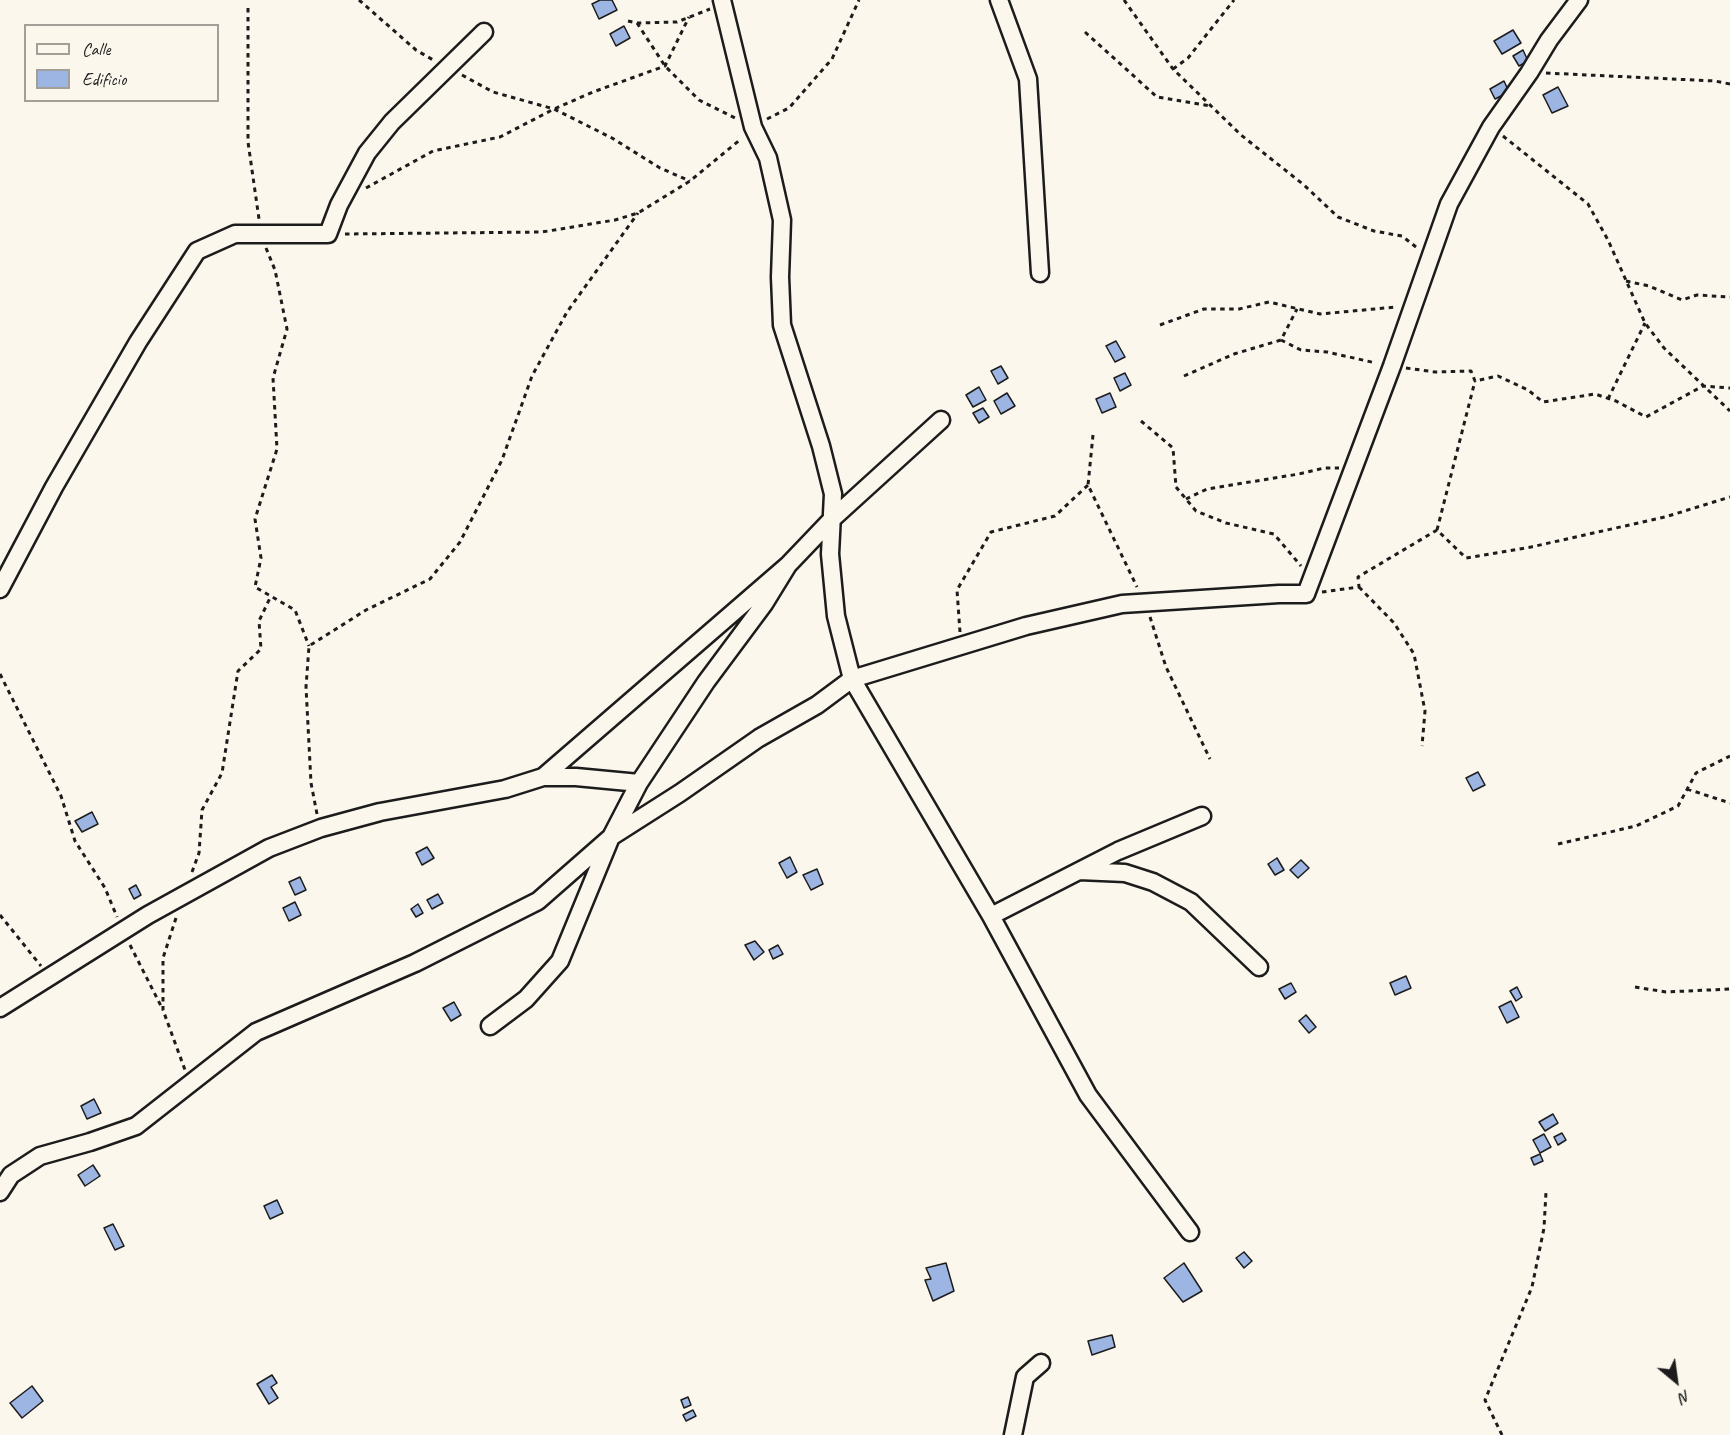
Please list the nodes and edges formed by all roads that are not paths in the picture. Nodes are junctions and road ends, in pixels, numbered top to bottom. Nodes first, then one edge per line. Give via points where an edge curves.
1 (999, 0) edge
2 (1579, 0) edge
3 (722, 2) edge
4 (484, 32) dead end
5 (1040, 273) dead end
6 (941, 420) dead end
7 (831, 520) junction
8 (788, 565) junction
9 (0, 589) edge
10 (852, 679) junction
11 (543, 777) junction
12 (639, 783) junction
13 (1202, 816) dead end
14 (610, 837) junction
15 (1076, 871) junction
16 (991, 916) junction
17 (1258, 967) dead end
18 (0, 1008) edge
19 (490, 1026) dead end
20 (0, 1192) edge
21 (1190, 1232) dead end
22 (1041, 1363) dead end
23 (1013, 1435) edge

1 - 5 street via 1028,79
2 - 10 street via 1491,127 1449,204 1306,594 1122,604 1026,626
3 - 7 street via 753,127 768,158 782,220 782,325 821,446 833,494
4 - 9 street via 392,122 367,153 339,204 328,234 235,234 197,251 138,342
6 - 7 street
7 - 8 street
7 - 10 street via 836,616
8 - 11 street
8 - 12 street
10 - 14 street
10 - 16 street
11 - 12 street
11 - 18 street via 505,789 380,812 269,848 123,931
12 - 14 street
13 - 15 street
14 - 19 street via 560,961 526,999
14 - 20 street via 538,901 415,963 256,1032 136,1126 40,1156 11,1175
15 - 16 street
15 - 17 street via 1125,873 1153,882 1191,902
16 - 21 street via 1088,1095
22 - 23 street via 1025,1377

